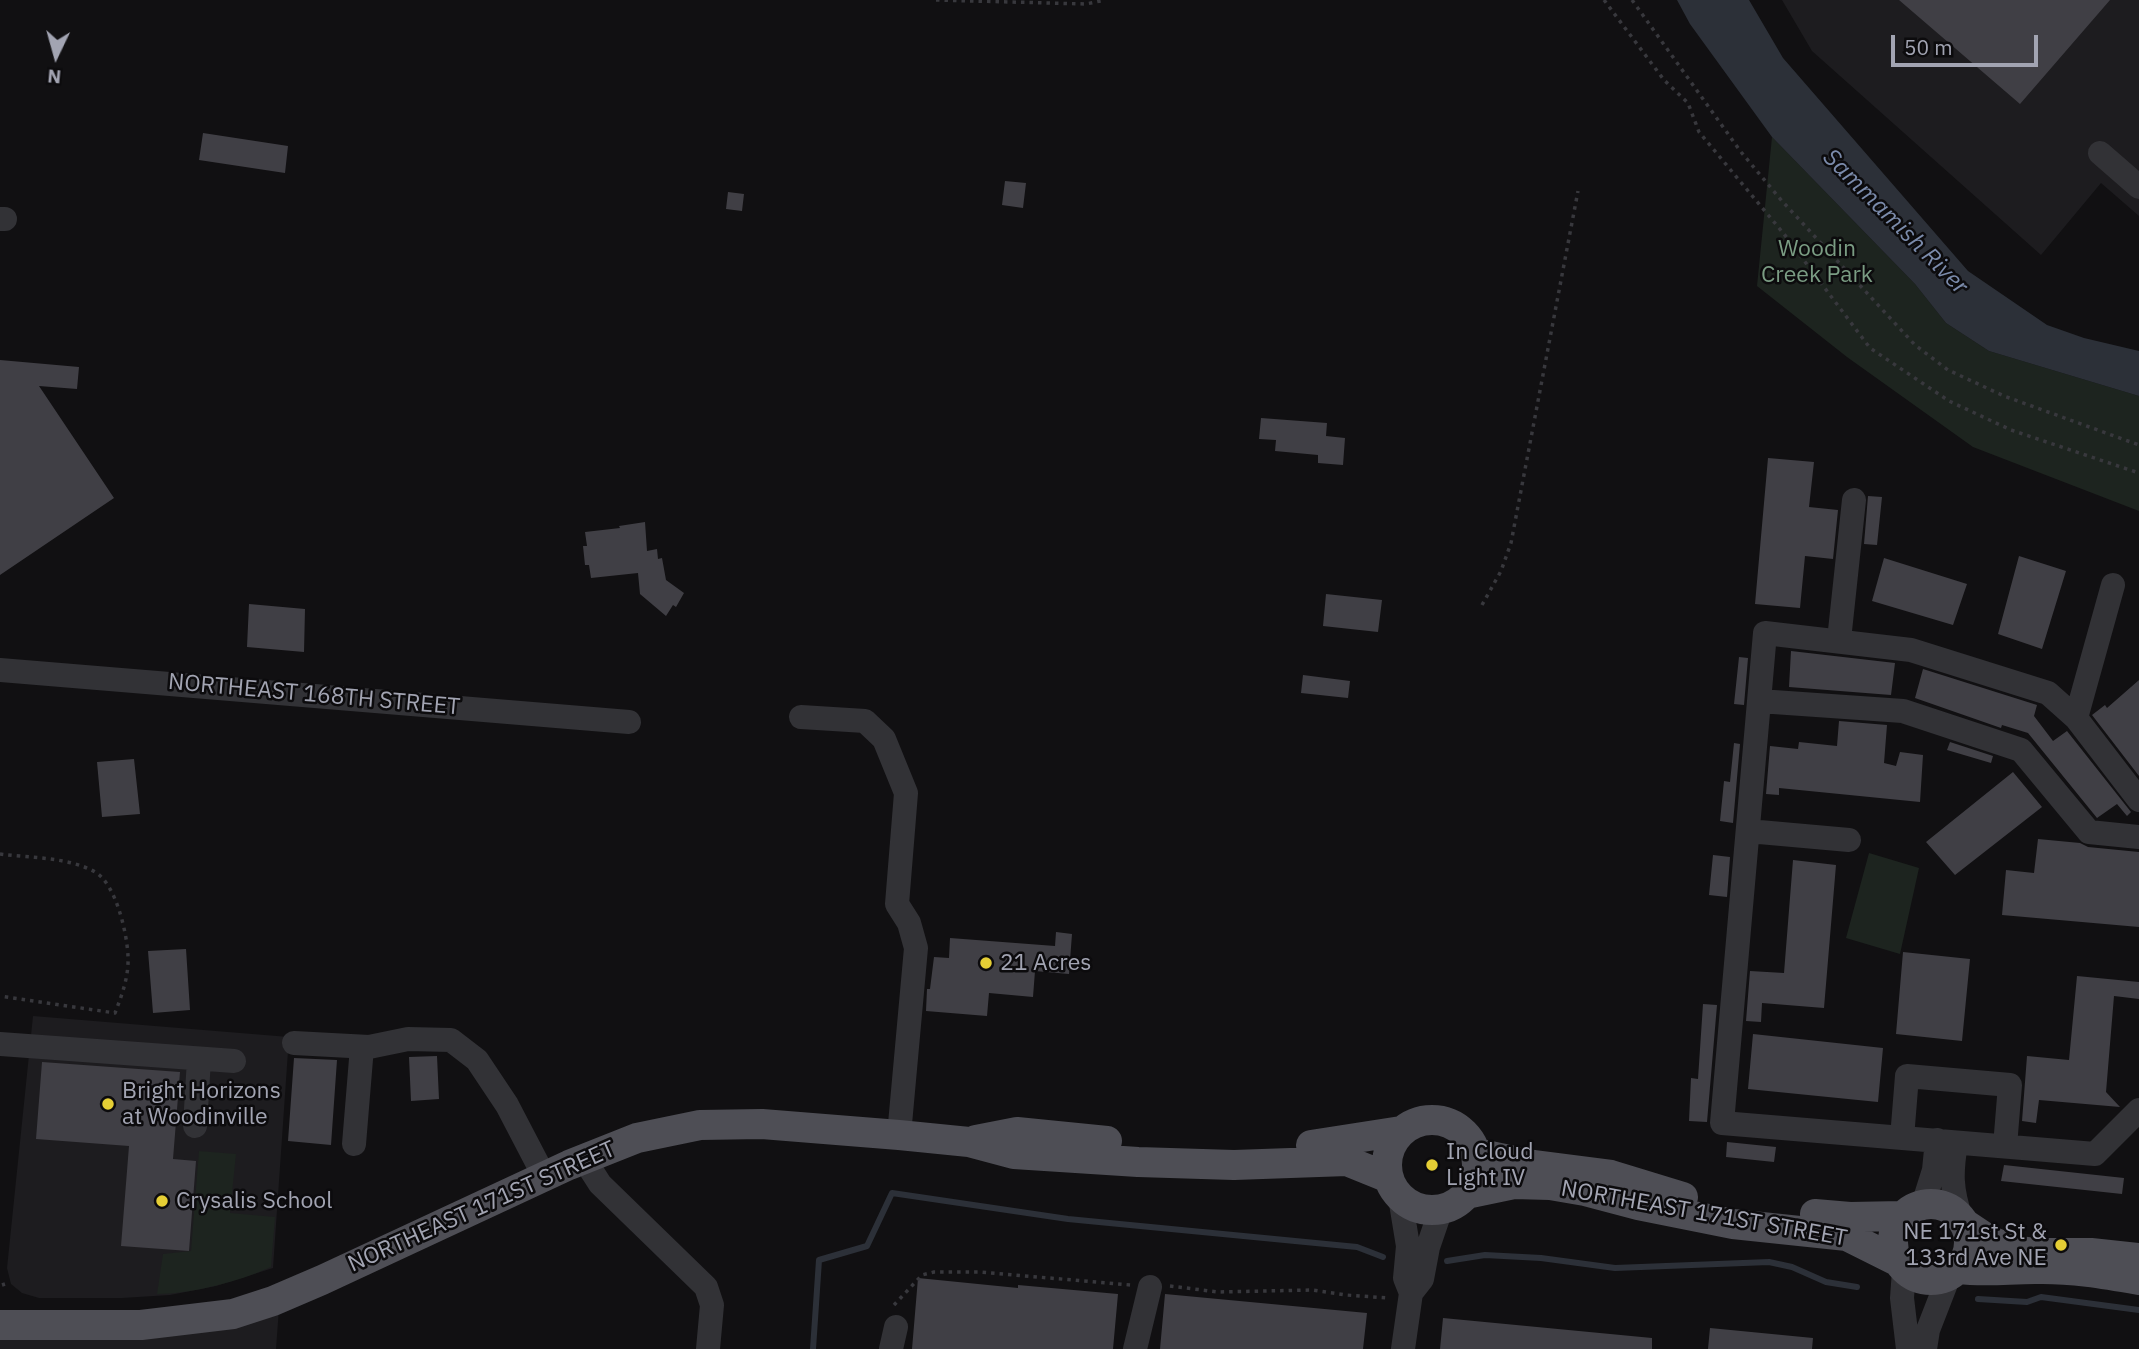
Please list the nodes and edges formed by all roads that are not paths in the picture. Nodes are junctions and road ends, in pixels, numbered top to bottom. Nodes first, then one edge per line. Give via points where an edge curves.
1 (2100, 153) dead end
2 (2139, 187) edge
3 (1854, 500) dead end
4 (2113, 585) dead end
5 (1839, 640) junction
6 (0, 670) edge
7 (1759, 701) junction
8 (801, 717) dead end
9 (2076, 718) junction
10 (629, 722) dead end
11 (2139, 800) edge
12 (1748, 831) junction
13 (2139, 837) edge
14 (1849, 840) dead end
15 (294, 1042) dead end
16 (0, 1044) edge
17 (362, 1046) junction
18 (199, 1059) junction
19 (234, 1061) dead end
20 (2139, 1110) edge
21 (195, 1126) dead end
22 (1401, 1131) junction
23 (899, 1135) junction
24 (1902, 1138) junction
25 (969, 1142) junction
26 (1947, 1142) junction
27 (354, 1144) dead end
28 (2005, 1146) junction
29 (1476, 1153) junction
30 (584, 1159) junction
31 (544, 1176) junction
32 (1395, 1187) junction
33 (1454, 1202) junction
34 (1913, 1210) junction
35 (1963, 1222) junction
36 (2139, 1258) edge
37 (1900, 1265) junction
38 (1954, 1272) junction
39 (2139, 1280) edge
40 (1150, 1287) road end
41 (1399, 1296) junction
42 (0, 1325) edge
43 (708, 1349) edge
44 (1135, 1349) edge
45 (1403, 1349) edge
46 (1908, 1349) edge
47 (1925, 1349) edge

1 - 2 street
3 - 5 street
4 - 9 street
5 - 7 street via 1765,633
5 - 9 street via 1911,650 2048,693
6 - 10 street, NORTHEAST 168TH STREET
7 - 12 street
7 - 13 street via 1903,711 2021,750 2089,832
8 - 23 street via 865,721 884,739 906,793 897,904 916,948
9 - 11 street
12 - 14 street
12 - 24 street via 1723,1123
15 - 17 street
16 - 18 street
17 - 27 street
17 - 31 street via 408,1039 451,1040 477,1060
18 - 19 street
18 - 21 street
20 - 28 street via 2095,1154
22 - 25 main road, NORTHEAST 171ST STREET via 1270,1150 1017,1132
22 - 29 main road via 1415,1122 1446,1121 1470,1139
22 - 32 main road via 1387,1156
23 - 25 main road, NORTHEAST 171ST STREET
23 - 30 main road, NORTHEAST 171ST STREET via 762,1124 700,1125 637,1138
24 - 26 street
24 - 28 street via 1907,1076 1920,1077 2010,1085
25 - 32 main road, NORTHEAST 171ST STREET via 1014,1154 1138,1162 1347,1161
26 - 28 street
26 - 34 street
26 - 35 street via 1952,1194
29 - 33 main road via 1474,1181
29 - 34 main road, NORTHEAST 171ST STREET via 1611,1175 1687,1199 1725,1205 1850,1217
30 - 31 main road, NORTHEAST 171ST STREET
30 - 43 street via 600,1184 706,1287 712,1305
31 - 42 main road, NORTHEAST 171ST STREET via 322,1280 233,1314 141,1325
32 - 33 main road via 1412,1206 1427,1210
32 - 41 street via 1408,1246
33 - 37 main road, NORTHEAST 171ST STREET via 1514,1184 1550,1185 1733,1224 1847,1236
33 - 41 street via 1427,1247 1422,1279
34 - 35 main road via 1944,1206
34 - 37 main road via 1896,1226 1892,1237
35 - 36 main road via 2013,1250
35 - 38 main road via 1969,1248
37 - 38 main road via 1926,1280
37 - 46 street
38 - 39 main road via 2059,1270
38 - 47 street via 1928,1330
40 - 44 street
41 - 45 street

